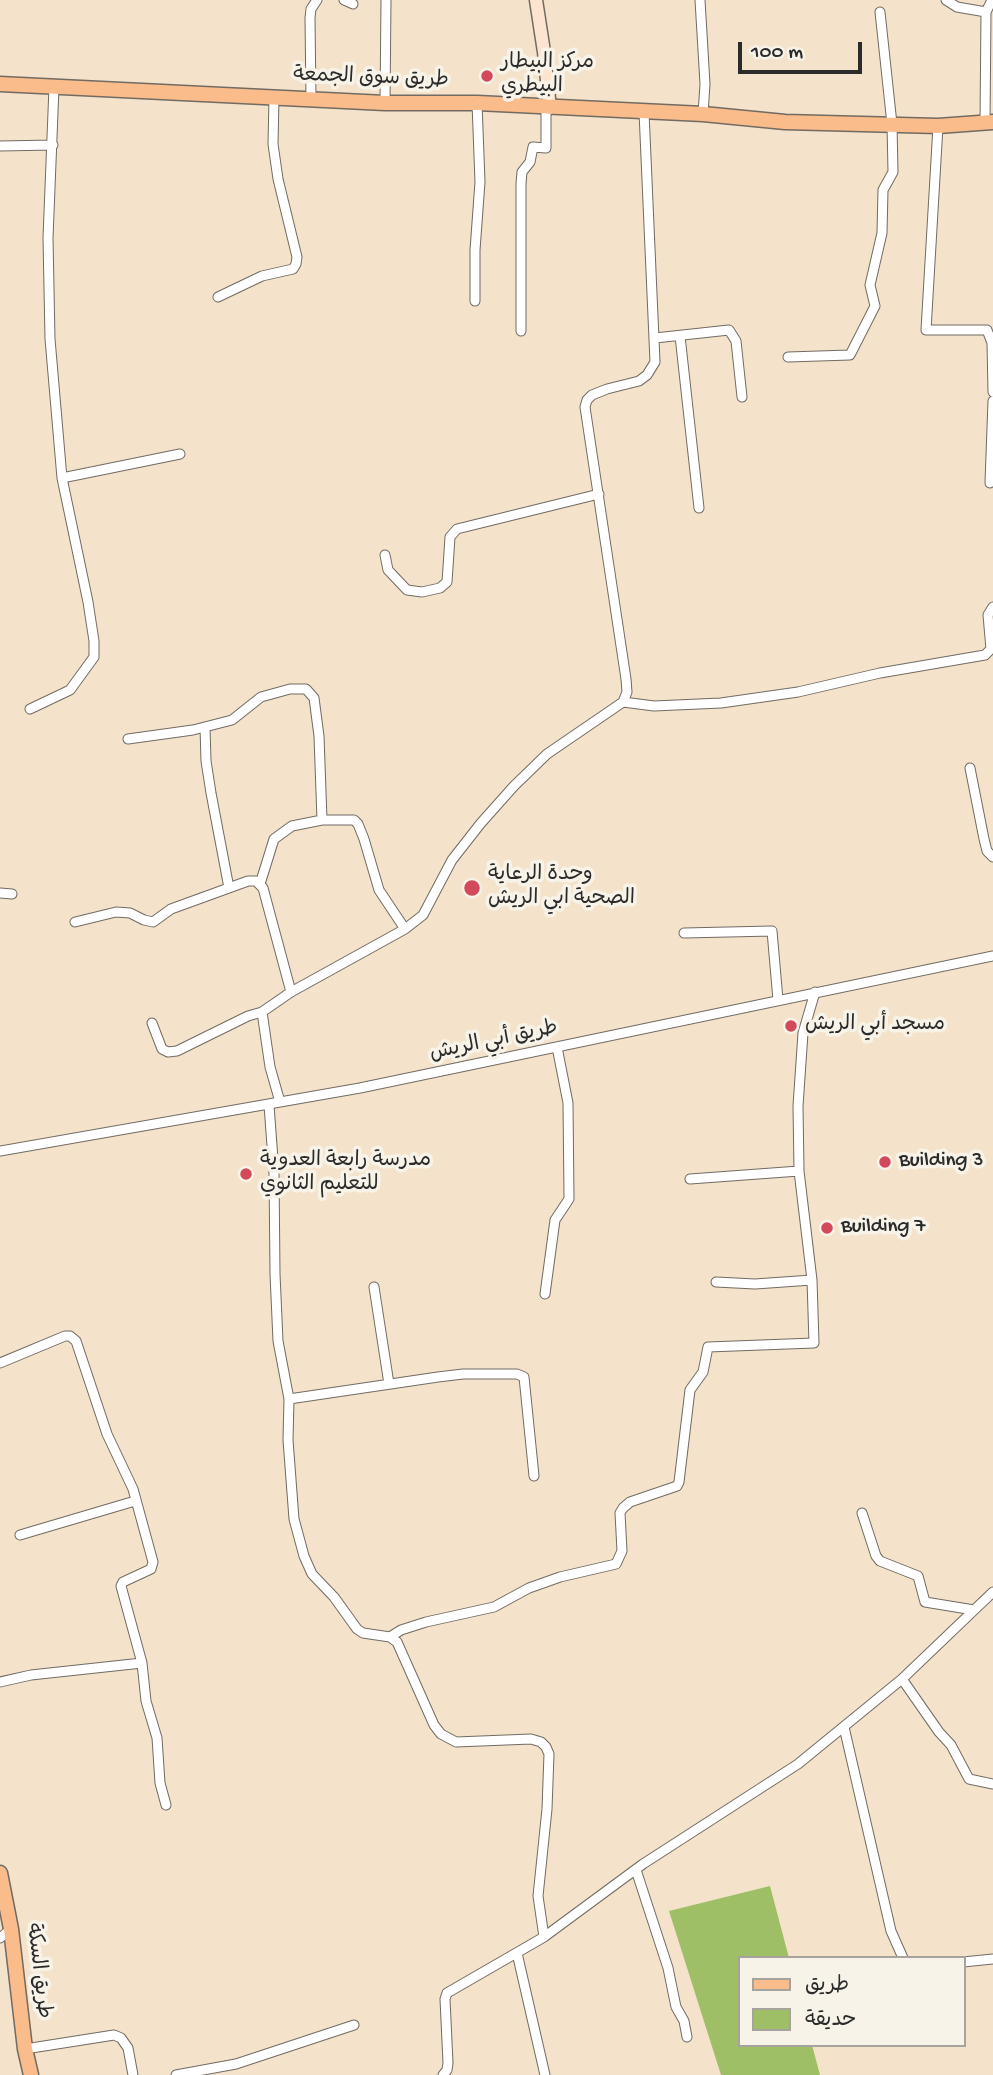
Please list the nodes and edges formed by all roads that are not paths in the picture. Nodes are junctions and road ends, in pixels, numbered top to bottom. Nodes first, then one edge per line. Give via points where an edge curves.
1 (317, 0) edge
2 (386, 0) edge
3 (536, 0) edge
4 (700, 0) edge
5 (946, 0) edge
6 (992, 0) edge
7 (880, 12) dead end
8 (986, 12) junction
9 (0, 84) edge
10 (54, 87) junction
11 (274, 98) junction
12 (311, 99) junction
13 (385, 103) junction
14 (477, 103) junction
15 (548, 108) junction
16 (644, 111) junction
17 (703, 114) junction
18 (989, 122) edge
19 (892, 124) junction
20 (938, 126) junction
21 (53, 145) junction
22 (0, 146) edge
23 (218, 297) dead end
24 (475, 301) dead end
25 (521, 331) dead end
26 (680, 336) junction
27 (655, 338) junction
28 (788, 357) dead end
29 (993, 391) edge
30 (742, 397) dead end
31 (993, 401) edge
32 (180, 454) dead end
33 (62, 478) junction
34 (990, 483) dead end
35 (598, 494) junction
36 (699, 508) dead end
37 (385, 555) dead end
38 (993, 607) edge
39 (623, 702) junction
40 (30, 709) dead end
41 (205, 727) junction
42 (128, 739) dead end
43 (970, 768) dead end
44 (321, 820) junction
45 (993, 857) edge
46 (260, 884) junction
47 (229, 888) junction
48 (0, 893) edge
49 (12, 894) dead end
50 (75, 922) dead end
51 (405, 929) junction
52 (684, 933) dead end
53 (993, 956) edge
54 (291, 992) junction
55 (815, 992) junction
56 (778, 1000) junction
57 (262, 1012) junction
58 (152, 1023) dead end
59 (557, 1047) junction
60 (281, 1102) junction
61 (269, 1105) junction
62 (0, 1151) edge
63 (799, 1171) junction
64 (690, 1179) dead end
65 (812, 1280) junction
66 (716, 1282) dead end
67 (374, 1287) dead end
68 (545, 1294) dead end
69 (0, 1363) edge
70 (389, 1384) junction
71 (289, 1399) junction
72 (534, 1476) dead end
73 (135, 1501) junction
74 (862, 1513) dead end
75 (20, 1535) dead end
76 (993, 1592) edge
77 (974, 1610) junction
78 (390, 1637) junction
79 (142, 1663) junction
80 (902, 1679) junction
81 (0, 1682) edge
82 (844, 1727) junction
83 (993, 1784) edge
84 (166, 1805) dead end
85 (636, 1870) junction
86 (0, 1873) edge
87 (5, 1934) edge
88 (544, 1937) junction
89 (517, 1953) junction
90 (902, 1956) edge
91 (993, 1959) edge
92 (965, 1962) edge
93 (354, 2025) dead end
94 (687, 2037) dead end
95 (25, 2049) junction
96 (31, 2075) edge
97 (133, 2075) edge
98 (176, 2075) edge
99 (443, 2075) edge
100 (545, 2075) edge

1 - 12 street via 310,18
2 - 13 street
3 - 15 main road
4 - 17 street
5 - 8 street via 957,7
6 - 8 street
7 - 19 street
8 - 18 street
9 - 10 main road, طريق سوق الجمعة
10 - 11 main road, طريق سوق الجمعة
10 - 21 street
11 - 12 main road, طريق سوق الجمعة
11 - 23 street via 278,179 298,257 293,269 262,276
12 - 13 main road, طريق سوق الجمعة
13 - 14 main road, طريق سوق الجمعة
14 - 15 main road, طريق سوق الجمعة
14 - 24 street via 481,182
15 - 16 main road, طريق سوق الجمعة
15 - 25 street via 546,148 533,147 522,172
16 - 17 main road, طريق سوق الجمعة
16 - 27 street
17 - 19 main road, طريق سوق الجمعة via 785,122
18 - 20 main road, طريق سوق الجمعة
19 - 20 main road, طريق سوق الجمعة
19 - 28 street via 893,172 883,190 882,233 870,285 875,306 868,322 850,355
20 - 29 street via 926,330 987,330 992,343
21 - 22 street
21 - 33 street via 48,307
26 - 27 street
26 - 30 street via 729,330 736,341
26 - 36 street
27 - 35 street via 655,362 647,375 587,400 585,417
31 - 34 street
32 - 33 street
33 - 40 street via 88,603 94,657 70,690
35 - 37 street via 457,529 450,537 447,582 440,588 407,590 388,570
35 - 39 street via 626,680
38 - 39 street via 988,615 991,649 985,655 721,703 654,706
39 - 51 street via 547,754 514,786 452,860 422,915
41 - 42 street
41 - 44 street via 232,720 261,697 299,688 311,692 319,736
41 - 47 street via 206,761
43 - 45 street via 987,851
44 - 46 street via 292,826 274,839
44 - 51 street via 346,818 358,824 379,890
46 - 47 street via 248,881
46 - 54 street
47 - 50 street via 171,909 153,922 116,912
48 - 49 street
51 - 54 street
52 - 56 street via 772,931
53 - 55 street, طريق أبي الريش
54 - 57 street
55 - 56 street, طريق أبي الريش
55 - 63 street via 800,1058
56 - 59 street, طريق أبي الريش
57 - 58 street via 168,1052 162,1049
57 - 60 street via 270,1067
59 - 60 street, طريق أبي الريش
59 - 68 street via 568,1103 569,1199 555,1220
60 - 61 street, طريق أبي الريش
61 - 62 street, طريق أبي الريش
61 - 71 street via 277,1330
63 - 64 street
63 - 65 street
65 - 66 street
65 - 78 street via 814,1343 708,1347 703,1372 690,1390 679,1482 623,1508 622,1551 616,1563 560,1577 494,1606 426,1622
67 - 70 street
69 - 73 street via 65,1336 76,1341
70 - 71 street
70 - 72 street via 463,1374 524,1377
71 - 78 street via 293,1519 304,1556 312,1574 357,1629
73 - 75 street
73 - 79 street via 153,1567 121,1586
74 - 77 street via 880,1562 918,1576 925,1602
76 - 77 street
77 - 80 street
78 - 88 street via 397,1642 441,1734 464,1743 531,1739 541,1742 549,1754 538,1896
79 - 81 street
79 - 84 street
80 - 82 street
80 - 83 street via 951,1745 968,1779
82 - 85 street via 798,1764
82 - 90 street via 891,1931
85 - 88 street
85 - 94 street
86 - 87 main road, طريق السكة
87 - 95 main road, طريق السكة
88 - 89 street
89 - 99 street via 447,1993 447,2070
89 - 100 street
91 - 92 street
93 - 98 street via 236,2064
95 - 96 main road, طريق السكة
95 - 97 street via 114,2035 128,2049

